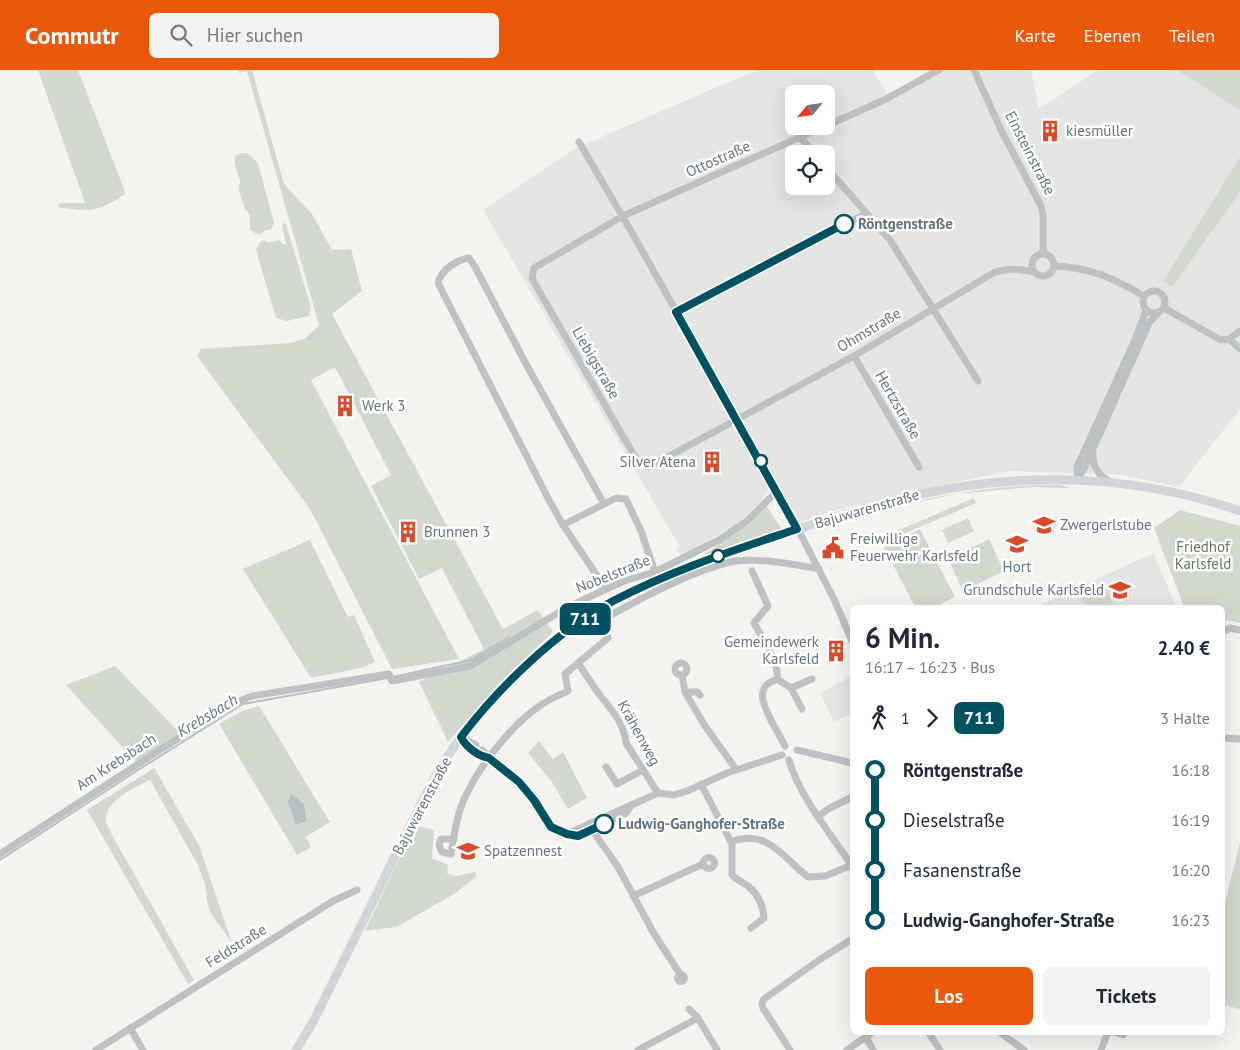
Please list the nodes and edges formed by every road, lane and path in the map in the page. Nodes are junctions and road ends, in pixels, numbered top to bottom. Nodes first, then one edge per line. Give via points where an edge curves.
1 (939, 70) edge
2 (974, 70) edge
3 (835, 122) edge
4 (805, 135) edge
5 (800, 137) junction
6 (579, 142) dead end
7 (807, 145) edge
8 (835, 177) edge
9 (867, 213) junction
10 (623, 216) junction
11 (1043, 253) junction
12 (1032, 261) junction
13 (1055, 266) junction
14 (1016, 268) junction
15 (1034, 272) junction
16 (1144, 296) junction
17 (933, 308) junction
18 (1161, 310) junction
19 (1146, 311) junction
20 (676, 312) junction
21 (1240, 331) edge
22 (1229, 340) junction
23 (1240, 349) edge
24 (854, 356) junction
25 (978, 380) dead end
26 (737, 419) junction
27 (1093, 449) junction
28 (919, 467) dead end
29 (1077, 480) junction
30 (1108, 481) junction
31 (777, 491) junction
32 (604, 504) junction
33 (1240, 511) edge
34 (563, 525) junction
35 (797, 529) junction
36 (751, 566) junction
37 (819, 569) junction
38 (655, 572) junction
39 (606, 589) junction
40 (1225, 630) edge
41 (1240, 630) edge
42 (850, 636) edge
43 (578, 664) junction
44 (682, 675) dead end
45 (390, 678) joint
46 (777, 679) junction
47 (812, 679) dead end
48 (791, 688) junction
49 (685, 692) junction
50 (700, 695) dead end
51 (802, 709) dead end
52 (461, 737) junction
53 (1225, 738) edge
54 (1240, 739) edge
55 (785, 746) junction
56 (797, 750) junction
57 (782, 754) junction
58 (789, 760) junction
59 (495, 762) junction
60 (850, 763) edge
61 (606, 767) dead end
62 (736, 769) junction
63 (643, 770) junction
64 (701, 784) junction
65 (658, 793) junction
66 (850, 798) edge
67 (820, 816) junction
68 (590, 827) junction
69 (454, 838) dead end
70 (731, 842) junction
71 (0, 854) edge
72 (850, 862) edge
73 (703, 864) dead end
74 (850, 866) edge
75 (357, 890) dead end
76 (633, 896) junction
77 (751, 928) dead end
78 (850, 940) edge
79 (680, 974) dead end
80 (689, 1009) dead end
81 (698, 1018) junction
82 (130, 1028) junction
83 (870, 1035) edge
84 (930, 1035) edge
85 (1004, 1035) edge
86 (1107, 1035) edge
87 (866, 1038) junction
88 (96, 1050) edge
89 (143, 1050) edge
90 (296, 1050) edge
91 (638, 1050) edge
92 (717, 1050) edge
93 (790, 1050) edge
94 (847, 1050) edge
95 (873, 1050) edge
96 (940, 1050) edge
97 (1024, 1050) edge
98 (1101, 1050) edge

1 - 3 street, Ottostraße
2 - 11 street, Einsteinstraße via 1041,206
4 - 5 street, Ottostraße
5 - 7 street
5 - 10 street, Ottostraße
6 - 10 street
8 - 9 street
9 - 17 street via 890,240
9 - 20 street
10 - 20 street
10 - 26 street, Liebigstraße via 534,268 532,278 535,284 624,438 644,466 650,467
11 - 12 street
11 - 13 street via 1052,257
12 - 14 street, Ohmstraße
12 - 15 street
13 - 15 street via 1048,275
13 - 16 street via 1101,274
14 - 15 street
14 - 17 street, Ohmstraße via 995,272
16 - 18 street via 1150,291 1160,292 1166,301
16 - 19 street
17 - 24 street, Ohmstraße
17 - 25 street
18 - 19 street
18 - 22 street via 1221,340
18 - 27 street via 1149,323
19 - 29 street via 1077,467
20 - 26 street
21 - 22 street
22 - 23 street
24 - 26 street, Ohmstraße
24 - 28 street, Hertzstraße
26 - 31 street
27 - 29 street
27 - 30 street via 1096,471
29 - 30 main road, Bajuwarenstraße
29 - 35 main road, Bajuwarenstraße via 1012,481 926,493
30 - 33 main road, Bajuwarenstraße via 1147,487
31 - 35 street
31 - 38 street, Nobelstraße via 733,531
32 - 34 street
32 - 34 street via 474,265 469,258 460,259 443,273 438,283
32 - 38 street via 616,498 626,499
34 - 39 street
35 - 37 street
35 - 52 main road, Bajuwarenstraße via 697,564 612,602 568,630 522,670
36 - 37 street via 790,563
36 - 43 street via 735,561 722,564 653,592 602,620 608,638
36 - 46 street via 768,606 754,623 775,663
37 - 42 street
38 - 39 street, Nobelstraße
39 - 45 street, Nobelstraße via 563,610 470,666
40 - 41 street
43 - 59 street via 565,674 568,691 541,705 517,726
43 - 63 street, Krähenweg via 614,712 626,734 626,743
44 - 49 street
45 - 71 street, Am Krebsbach via 252,696 235,703
46 - 48 street
46 - 55 street via 767,683 763,700
47 - 48 street
48 - 51 street
49 - 50 street
49 - 62 street
52 - 59 street via 465,744
52 - 90 main road, Bajuwarenstraße via 430,785 314,1020
53 - 54 street
55 - 56 street via 792,745
55 - 57 street
56 - 58 street via 795,757
56 - 60 street
57 - 58 street
57 - 62 street
58 - 67 street via 793,774
59 - 68 street via 519,782 551,827 578,836
59 - 69 street via 465,796
61 - 63 street via 618,784
62 - 64 street
63 - 65 street, Krähenweg
64 - 65 street via 674,795
64 - 70 street
65 - 68 street via 621,808
66 - 67 street
67 - 72 street
68 - 76 street via 618,867
70 - 74 street via 741,838 759,839 781,851 808,877 825,876
70 - 77 street via 732,875 749,887 763,904 764,918
73 - 76 street
75 - 82 street, Feldstraße via 334,901
76 - 79 street
78 - 93 street via 764,999 763,1008
80 - 81 street
81 - 91 street
81 - 92 street
82 - 88 street, Feldstraße
82 - 89 street
83 - 87 street
84 - 96 street
85 - 97 street
86 - 98 street
87 - 94 street
87 - 95 street

